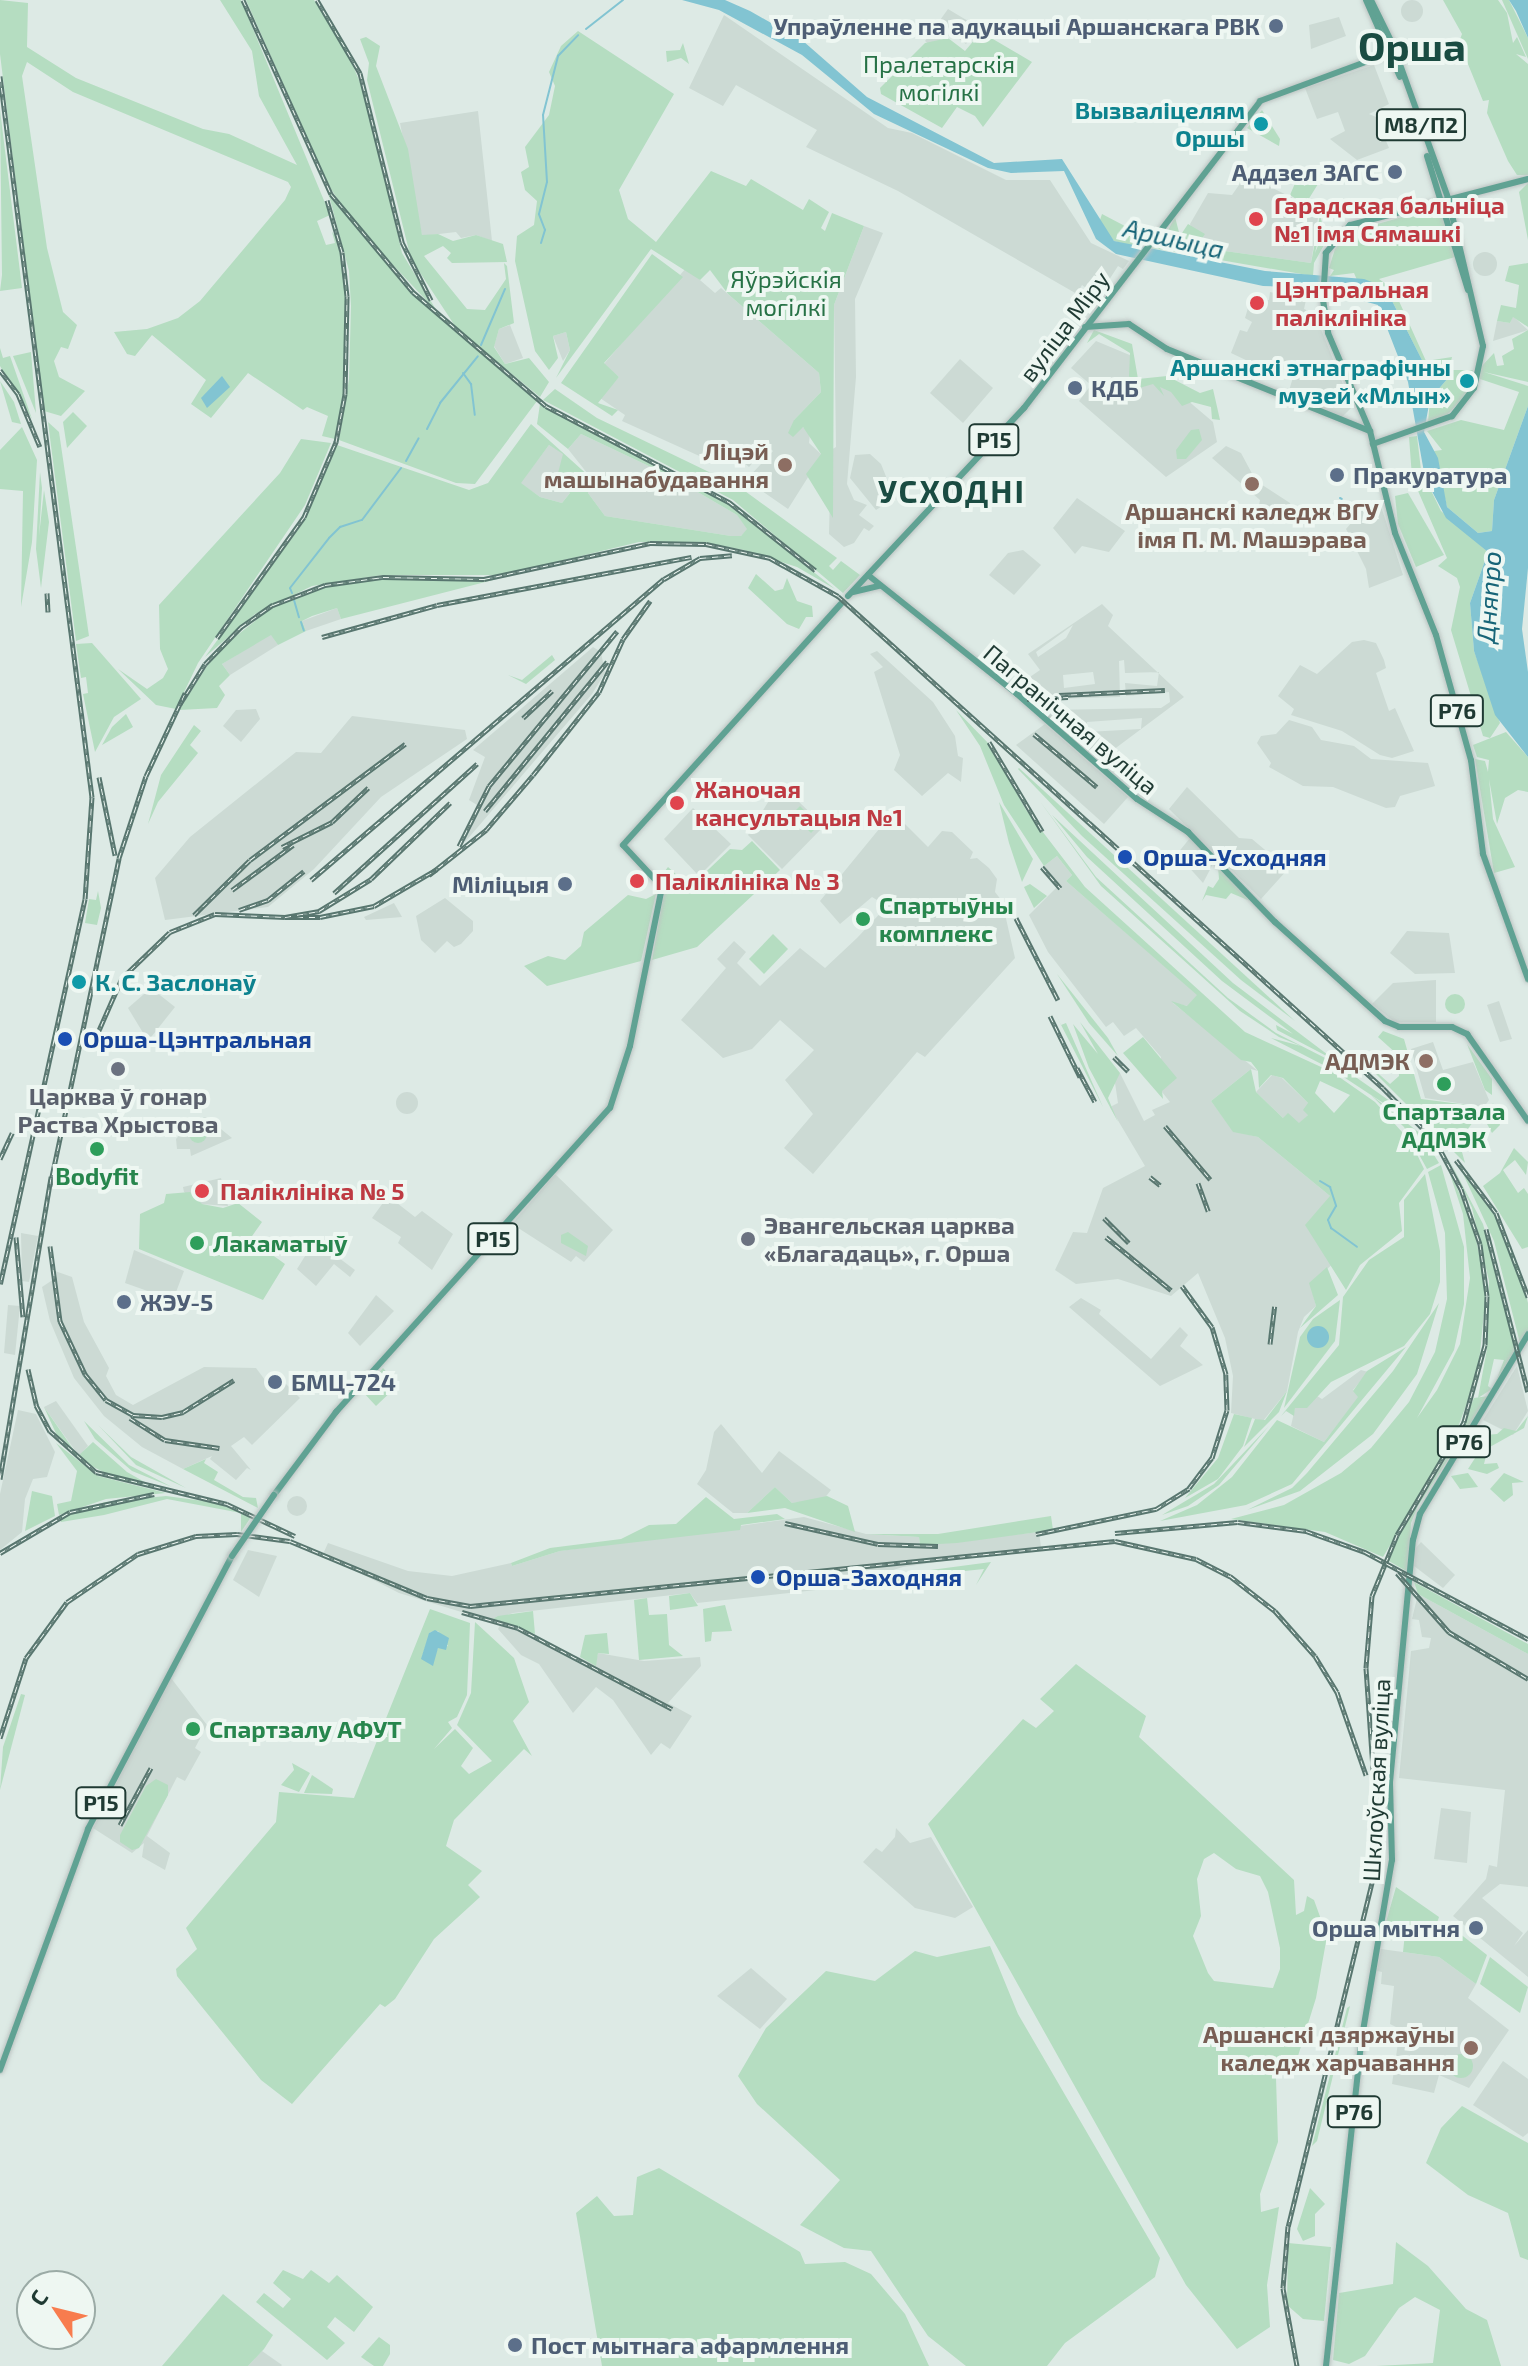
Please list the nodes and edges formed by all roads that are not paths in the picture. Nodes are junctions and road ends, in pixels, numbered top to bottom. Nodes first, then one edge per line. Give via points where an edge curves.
1 (1368, 0) edge
2 (1393, 52) junction
3 (1528, 179) edge
4 (1446, 199) junction
5 (1087, 325) junction
6 (1370, 431) junction
7 (1373, 444) junction
8 (868, 575) junction
9 (883, 588) junction
10 (846, 598) junction
11 (1528, 979) edge
12 (1528, 1121) edge
13 (1528, 1334) edge
14 (0, 2070) edge
15 (1326, 2366) edge

1 - 2 main road, М8/П2
2 - 4 main road, М8/П2
2 - 5 main road, вуліца Міру / Р15 via 1266,96
3 - 4 main road
4 - 6 main road, Р76 via 1350,225 1331,243 1324,267 1328,333
4 - 7 main road via 1483,346 1476,377 1458,410 1433,425
5 - 6 main road via 1124,323 1167,349
5 - 8 main road, вуліца Міру / Р15 via 1024,408
6 - 7 main road, Р76
7 - 11 main road, Р76 via 1395,533 1427,606 1471,760 1483,854
8 - 9 main road, Пагранічная вуліца
8 - 10 main road, вуліца Міру / Р15
9 - 10 main road via 870,585
9 - 12 main road, Пагранічная вуліца via 1137,799 1188,832 1275,922 1385,1021 1399,1027 1457,1028 1476,1045
10 - 14 main road, вуліца Міру / Р15, bridge via 623,845 662,887 617,1095 336,1412 232,1556 88,1829
13 - 15 main road, Шклоўская вуліца / Р76 via 1420,1514 1413,1540 1390,1782 1392,1860 1362,2037

